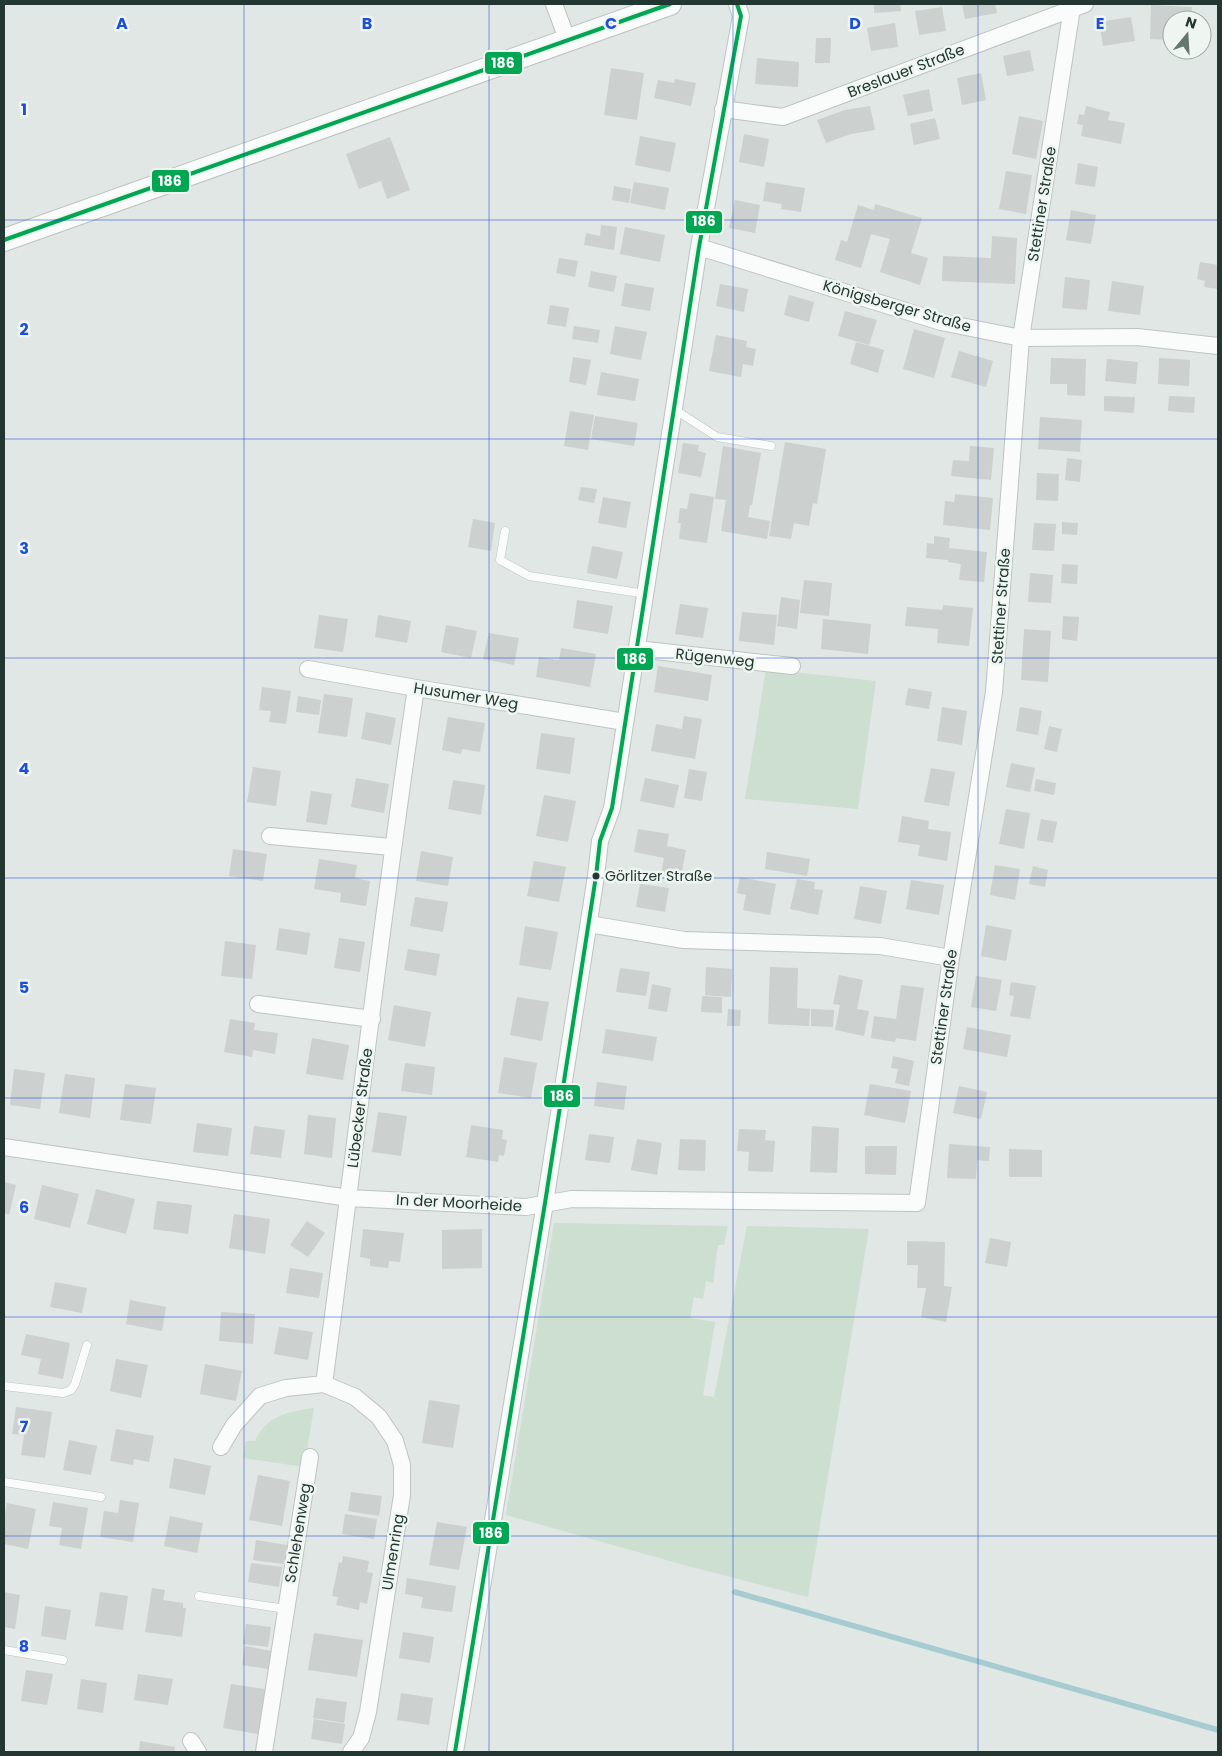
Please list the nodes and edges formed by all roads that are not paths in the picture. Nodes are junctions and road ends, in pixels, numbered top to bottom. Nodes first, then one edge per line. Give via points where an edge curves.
1 (554, 4) edge
2 (670, 4) edge
3 (737, 4) edge
4 (1079, 6) edge
5 (567, 40) junction
6 (723, 109) junction
7 (4, 240) edge
8 (699, 247) junction
9 (1021, 338) junction
10 (1218, 346) edge
11 (674, 409) junction
12 (771, 446) dead end
13 (505, 531) dead end
14 (646, 594) junction
15 (637, 649) junction
16 (792, 666) dead end
17 (308, 669) dead end
18 (416, 688) junction
19 (625, 722) junction
20 (270, 836) dead end
21 (392, 847) junction
22 (589, 924) junction
23 (951, 958) junction
24 (258, 1004) dead end
25 (372, 1019) junction
26 (4, 1147) edge
27 (349, 1198) junction
28 (545, 1204) junction
29 (917, 1204) joint
30 (87, 1345) dead end
31 (324, 1384) junction
32 (4, 1386) edge
33 (221, 1447) dead end
34 (310, 1457) dead end
35 (4, 1482) edge
36 (101, 1497) dead end
37 (199, 1596) dead end
38 (286, 1610) junction
39 (4, 1650) edge
40 (63, 1660) dead end
41 (264, 1752) edge
42 (351, 1752) edge
43 (455, 1752) edge

1 - 5 street
2 - 5 main road
3 - 6 street via 740,16
4 - 6 street, Breslauer Straße via 783,117
4 - 9 street, Stettiner Straße
5 - 7 main road
6 - 8 street
8 - 9 street, Königsberger Straße via 941,322
8 - 11 street
9 - 10 street, Königsberger Straße via 1137,337
9 - 23 street, Stettiner Straße via 994,692
11 - 12 lane via 717,437
11 - 14 street
13 - 14 lane via 500,560 529,576
14 - 15 street
15 - 16 street, Rügenweg
15 - 19 street
17 - 18 street, Husumer Weg
18 - 19 street, Husumer Weg
18 - 21 street, Lübecker Straße
19 - 22 street via 612,808 600,842
20 - 21 street
21 - 25 street, Lübecker Straße
22 - 23 street via 684,940 880,946
22 - 28 street
23 - 29 street, Stettiner Straße
24 - 25 street
25 - 27 street, Lübecker Straße
26 - 27 street, In der Moorheide
27 - 28 street, In der Moorheide via 526,1207
27 - 31 street
28 - 29 street, In der Moorheide via 572,1199
28 - 43 street
30 - 32 lane via 71,1390 63,1393
31 - 33 street, Ulmenring via 286,1388 260,1396 234,1425
31 - 42 street, Ulmenring via 355,1397 379,1417 395,1441 402,1465 402,1495 368,1712 361,1738
34 - 38 street, Schlehenweg
35 - 36 lane
37 - 38 lane
38 - 41 street, Schlehenweg
39 - 40 lane

